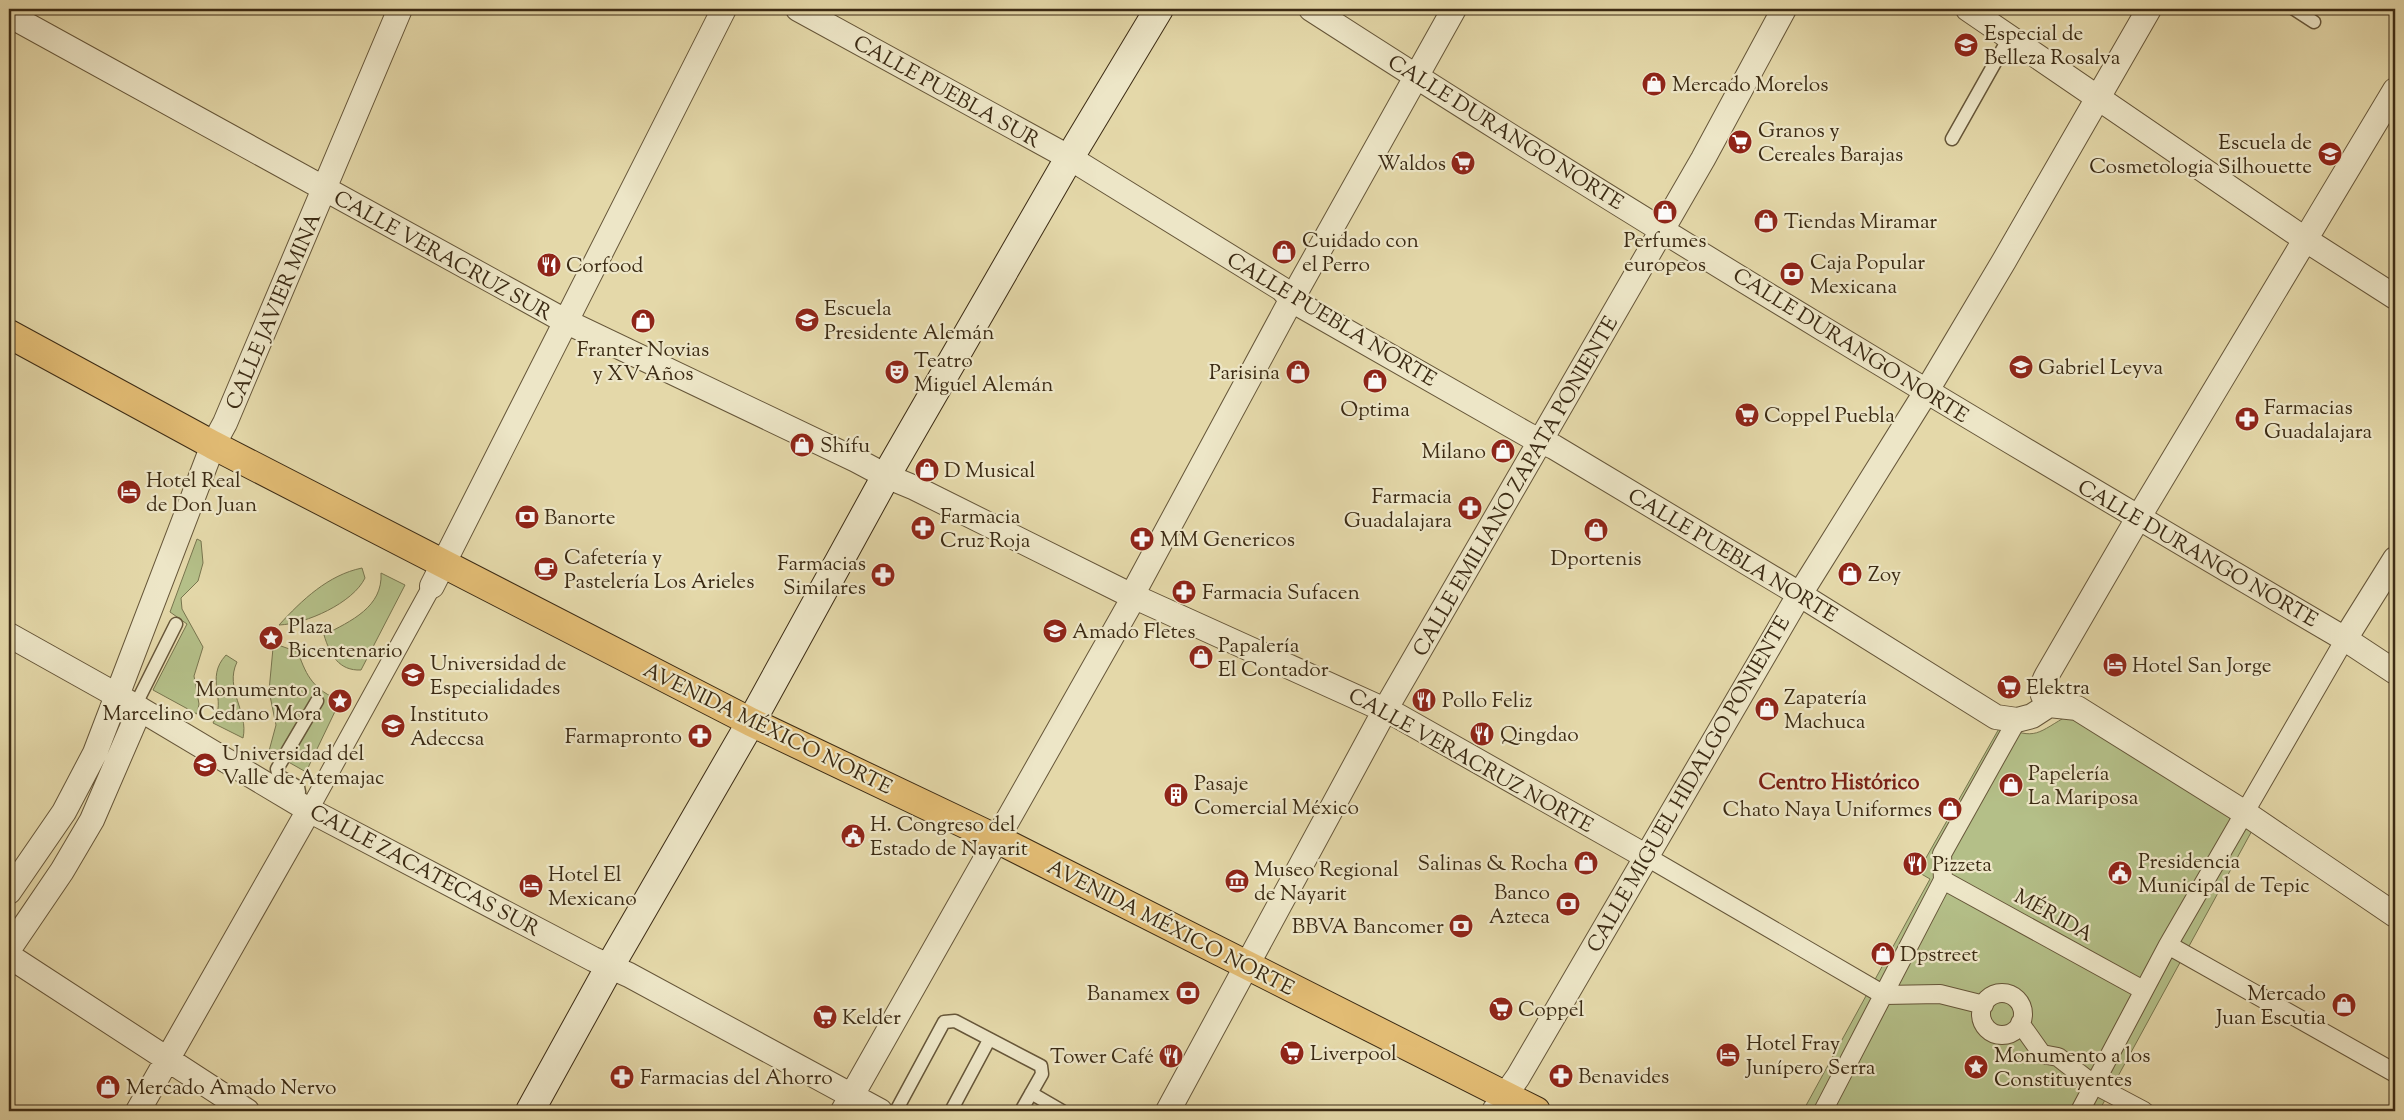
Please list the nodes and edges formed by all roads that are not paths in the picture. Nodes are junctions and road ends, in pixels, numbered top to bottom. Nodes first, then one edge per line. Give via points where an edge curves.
1 (400, 9) edge
2 (724, 9) edge
3 (798, 9) edge
4 (1159, 9) edge
5 (1312, 9) edge
6 (1454, 9) edge
7 (1784, 9) edge
8 (1968, 9) edge
9 (2149, 9) edge
10 (2294, 9) edge
11 (9, 15) edge
12 (2314, 22) dead end
13 (2010, 36) junction
14 (1415, 77) junction
15 (2395, 90) edge
16 (2098, 97) junction
17 (1952, 139) dead end
18 (1070, 158) junction
19 (324, 190) junction
20 (1662, 229) junction
21 (2306, 240) junction
22 (2395, 297) edge
23 (1292, 300) junction
24 (565, 321) junction
25 (9, 334) edge
26 (1926, 392) junction
27 (1542, 442) junction
28 (213, 445) junction
29 (886, 476) junction
30 (2138, 518) junction
31 (2395, 559) edge
32 (435, 569) junction
33 (1800, 594) junction
34 (1134, 596) junction
35 (176, 624) dead end
36 (9, 635) edge
37 (2345, 639) junction
38 (2395, 672) edge
39 (317, 701) dead end
40 (131, 703) junction
41 (2049, 705) junction
42 (1385, 710) junction
43 (2017, 720) junction
44 (751, 722) junction
45 (301, 805) junction
46 (2245, 813) junction
47 (998, 840) junction
48 (1646, 857) junction
49 (1943, 880) junction
50 (9, 892) edge
51 (2395, 915) edge
52 (2168, 945) junction
53 (9, 949) edge
54 (9, 956) edge
55 (1247, 965) junction
56 (610, 966) junction
57 (2143, 990) junction
58 (1884, 995) junction
59 (1984, 1005) junction
60 (2020, 1023) junction
61 (990, 1040) junction
62 (169, 1061) junction
63 (2395, 1073) edge
64 (2093, 1084) junction
65 (1031, 1093) junction
66 (847, 1103) edge
67 (1499, 1103) edge
68 (138, 1111) edge
69 (247, 1111) edge
70 (530, 1111) edge
71 (880, 1111) edge
72 (896, 1111) edge
73 (951, 1111) edge
74 (1021, 1111) edge
75 (1062, 1111) edge
76 (1168, 1111) edge
77 (1536, 1111) edge
78 (1823, 1111) edge
79 (2080, 1111) edge
80 (2144, 1111) edge

1 - 19 street, CALLE JAVIER MINA
2 - 24 street
3 - 18 street, CALLE PUEBLA SUR
4 - 18 main road
5 - 14 street, CALLE DURANGO NORTE
6 - 14 street
7 - 20 street, CALLE EMILIANO ZAPATA PONIENTE
8 - 13 street
9 - 16 street, CALLE MIGUEL HIDALGO PONIENTE
10 - 12 lane
11 - 19 street, CALLE VERACRUZ SUR
13 - 16 street
13 - 17 lane
14 - 20 street, CALLE DURANGO NORTE
14 - 23 street
15 - 21 street
16 - 21 street
16 - 26 street, CALLE MIGUEL HIDALGO PONIENTE
18 - 23 street, CALLE PUEBLA NORTE via 1282,289
18 - 29 main road
19 - 24 street, CALLE VERACRUZ SUR
19 - 28 street, CALLE JAVIER MINA via 225,424
20 - 26 street, CALLE DURANGO NORTE
20 - 27 street, CALLE EMILIANO ZAPATA PONIENTE
21 - 22 street
21 - 30 street
23 - 27 street, CALLE PUEBLA NORTE
23 - 34 street
24 - 29 street, CALLE VERACRUZ SUR
24 - 32 street
25 - 28 main road, AVENIDA MÉXICO NORTE
26 - 30 street, CALLE DURANGO NORTE
26 - 33 street, CALLE MIGUEL HIDALGO PONIENTE
27 - 33 street, CALLE PUEBLA NORTE
27 - 42 street, CALLE EMILIANO ZAPATA PONIENTE
28 - 32 main road, AVENIDA MÉXICO NORTE
28 - 40 street, CALLE JAVIER MINA
29 - 34 street, CALLE VERACRUZ NORTE
29 - 44 main road
30 - 37 street, CALLE DURANGO NORTE
30 - 41 street via 2042,686 2041,695
31 - 37 street
32 - 44 main road, AVENIDA MÉXICO NORTE
32 - 45 street
33 - 43 street, CALLE PUEBLA NORTE via 1996,717
33 - 48 street, CALLE MIGUEL HIDALGO PONIENTE
34 - 42 street, CALLE VERACRUZ NORTE
34 - 47 street
35 - 40 lane
36 - 40 street, CALLE ZACATECAS SUR
37 - 38 street, CALLE DURANGO NORTE
37 - 46 street
39 - 45 lane via 277,770 280,776 298,787
40 - 45 street, CALLE ZACATECAS SUR
40 - 50 street, CALLE JAVIER MINA via 95,753 64,812
40 - 53 street via 122,714 122,749 92,820
41 - 43 street via 2032,716
41 - 46 street via 2077,708
42 - 48 street, CALLE VERACRUZ NORTE
42 - 55 street, CALLE EMILIANO ZAPATA PONIENTE
43 - 49 street via 1942,854
44 - 47 main road, AVENIDA MÉXICO NORTE
44 - 56 main road
45 - 56 street, CALLE ZACATECAS SUR
45 - 62 street
46 - 51 street
46 - 52 street
47 - 55 main road, AVENIDA MÉXICO NORTE
47 - 66 street
48 - 58 street
48 - 67 street, CALLE MIGUEL HIDALGO PONIENTE
49 - 57 street, MÉRIDA
49 - 58 street
52 - 57 street
52 - 63 street
54 - 62 street
55 - 67 main road, AVENIDA MÉXICO NORTE
55 - 76 street, CALLE EMILIANO ZAPATA PONIENTE
56 - 66 street, CALLE ZACATECAS SUR
56 - 70 main road
57 - 64 street
58 - 59 street via 1940,994
58 - 78 street
59 - 60 street via 1983,1022 1994,1033 2009,1033
59 - 60 street via 1999,993 2014,996 2022,1008
60 - 64 street via 2042,1054 2058,1057
61 - 65 lane via 1041,1066 1042,1074
61 - 72 lane via 954,1020 944,1022
61 - 73 lane
62 - 68 street
62 - 69 street
64 - 79 street
64 - 80 street
65 - 74 lane
65 - 75 lane
66 - 71 street, CALLE ZACATECAS SUR
67 - 77 main road, AVENIDA MÉXICO NORTE

